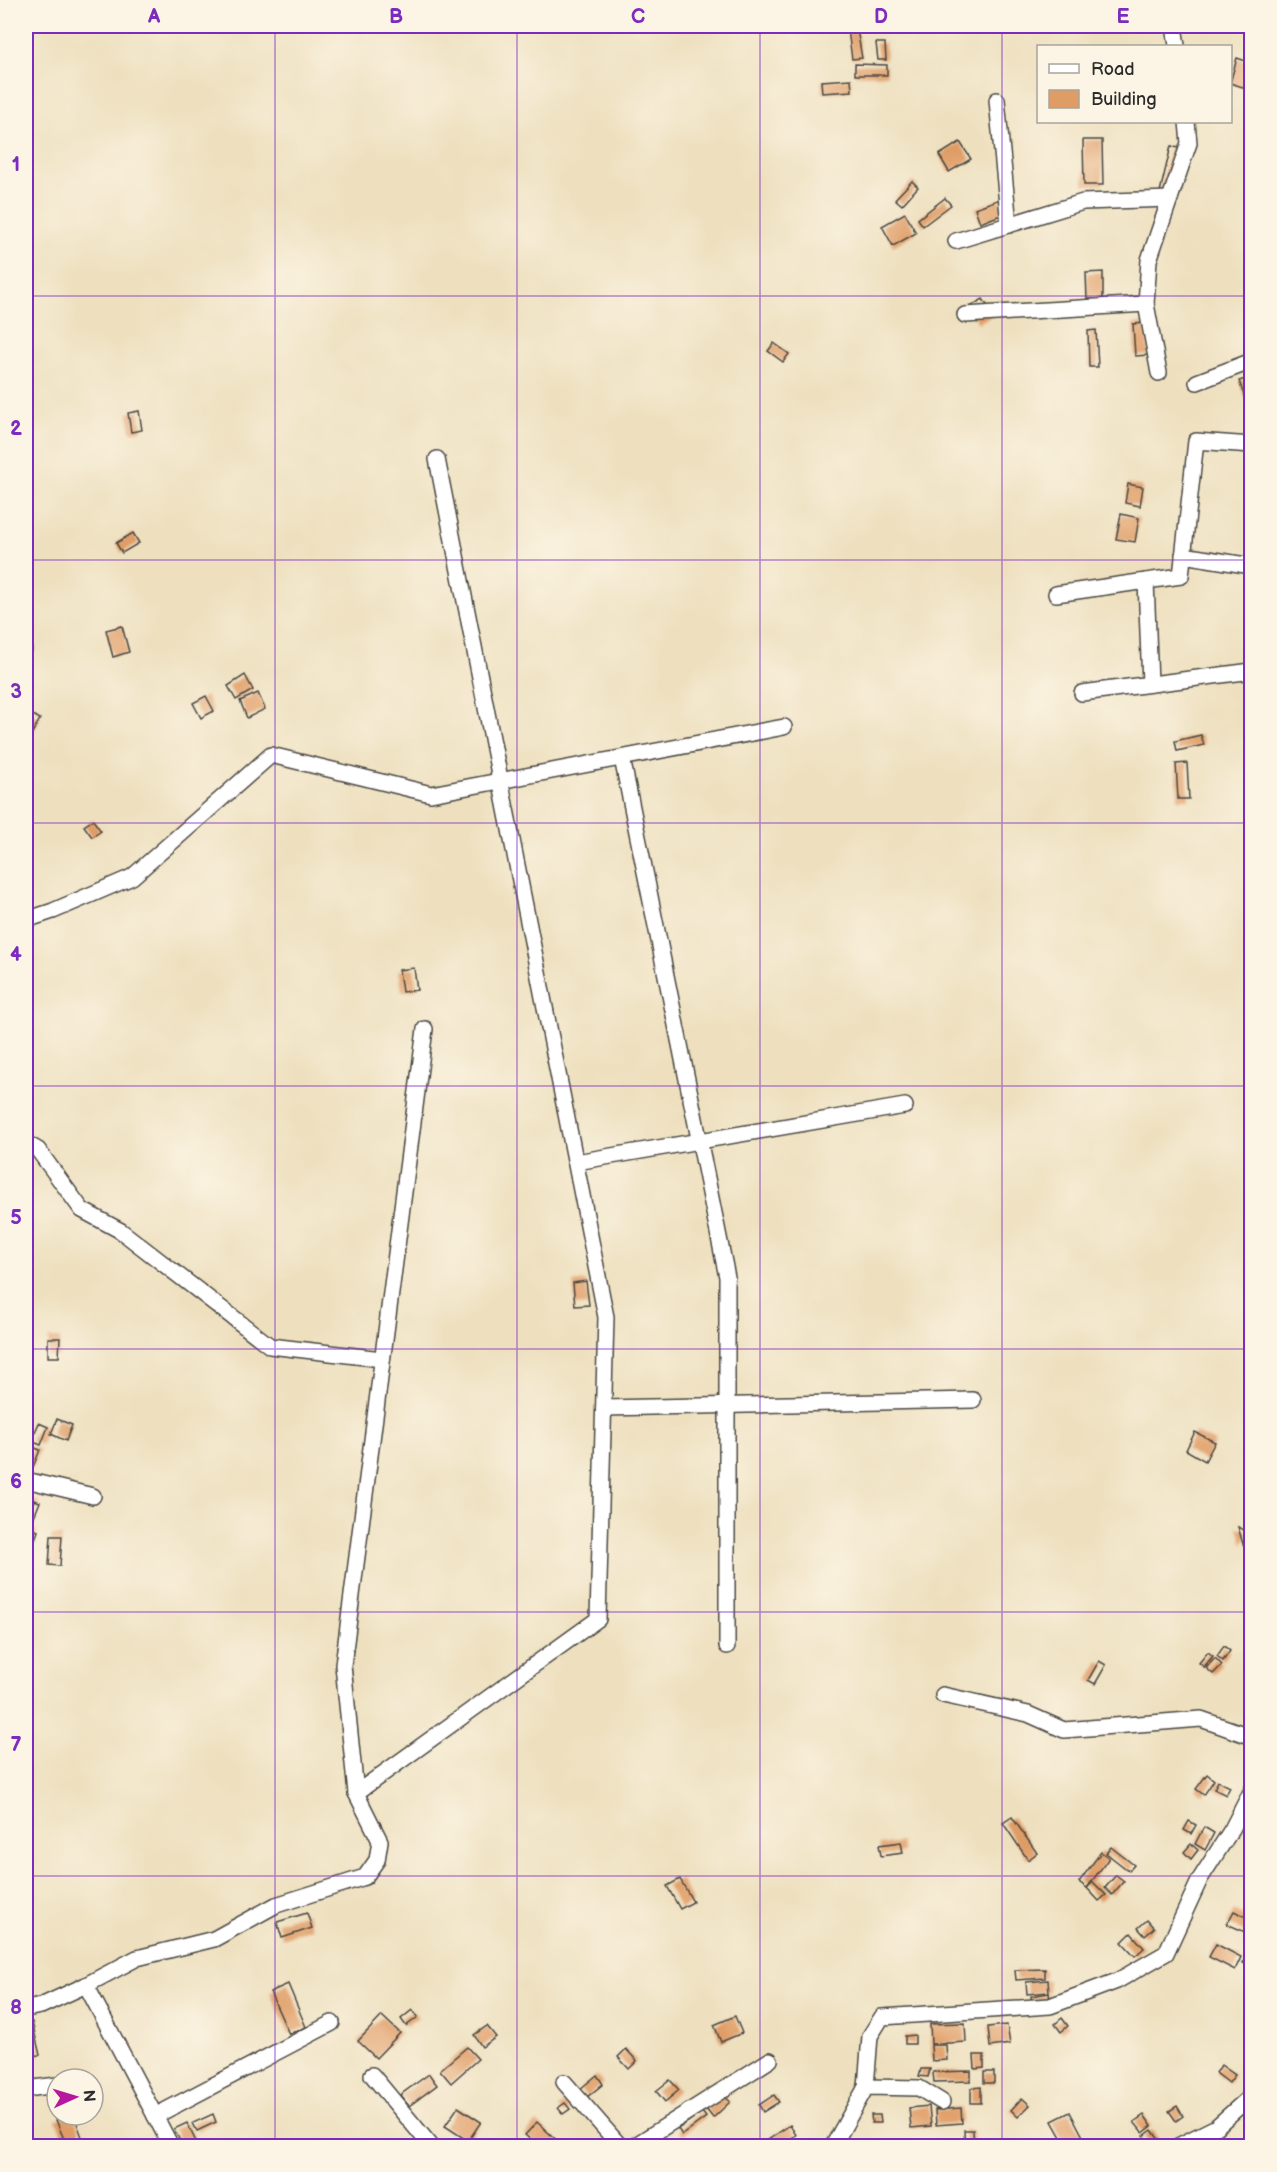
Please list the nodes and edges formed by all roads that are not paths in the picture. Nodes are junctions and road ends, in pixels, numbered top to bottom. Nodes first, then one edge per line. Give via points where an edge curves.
1 (1174, 26) edge
2 (1177, 45) edge
3 (997, 100) dead end
4 (1187, 123) edge
5 (1170, 199) junction
6 (1009, 225) junction
7 (956, 241) dead end
8 (1146, 304) junction
9 (965, 315) dead end
10 (1251, 361) edge
11 (1159, 373) dead end
12 (1197, 382) dead end
13 (1251, 445) edge
14 (437, 459) dead end
15 (1183, 555) junction
16 (1251, 566) edge
17 (1146, 581) junction
18 (1056, 594) dead end
19 (1251, 671) edge
20 (1150, 684) junction
21 (1082, 693) dead end
22 (784, 727) dead end
23 (622, 758) junction
24 (501, 781) junction
25 (26, 920) edge
26 (425, 1029) dead end
27 (905, 1106) dead end
28 (700, 1140) junction
29 (26, 1143) edge
30 (576, 1162) junction
31 (382, 1359) junction
32 (974, 1400) dead end
33 (727, 1406) junction
34 (604, 1408) junction
35 (26, 1480) edge
36 (93, 1496) dead end
37 (727, 1646) dead end
38 (943, 1695) dead end
39 (1251, 1737) edge
40 (1251, 1790) edge
41 (356, 1793) junction
42 (86, 1985) junction
43 (26, 2009) edge
44 (332, 2023) dead end
45 (770, 2060) dead end
46 (372, 2075) dead end
47 (564, 2082) dead end
48 (45, 2087) edge
49 (866, 2087) junction
50 (26, 2090) edge
51 (1251, 2095) edge
52 (942, 2102) dead end
53 (155, 2116) junction
54 (171, 2146) edge
55 (431, 2146) edge
56 (620, 2146) edge
57 (634, 2146) edge
58 (833, 2146) edge
59 (1178, 2146) edge

1 - 2 street
3 - 6 street
4 - 5 street via 1190,143
5 - 6 street via 1083,202
5 - 8 street via 1149,260
6 - 7 street
8 - 9 street
8 - 11 street
10 - 12 street
13 - 15 street via 1196,441
14 - 24 street
15 - 16 street
15 - 17 street via 1181,576
17 - 18 street
17 - 20 street
19 - 20 street
20 - 21 street
22 - 23 street
23 - 24 street
23 - 28 street
24 - 25 street via 431,794 271,755 132,877
24 - 30 street
26 - 31 street
27 - 28 street
28 - 30 street
28 - 33 street via 727,1276
29 - 31 street via 38,1150 82,1210 121,1231 270,1346
30 - 34 street via 606,1317
31 - 41 street via 343,1665
32 - 33 street
33 - 34 street
33 - 37 street
34 - 41 street via 598,1619
35 - 36 street
38 - 39 street via 1028,1714 1064,1730 1201,1719
40 - 49 street via 1200,1880 1166,1953 1117,1981 1050,2006 882,2017 870,2036
41 - 42 street via 380,1841 377,1860 365,1877 276,1905 214,1939 137,1958
42 - 43 street
42 - 53 street
44 - 53 street
45 - 57 street
46 - 55 street
47 - 56 street
48 - 50 street
49 - 52 street via 919,2088
49 - 58 street
51 - 59 street via 1216,2127
53 - 54 street

